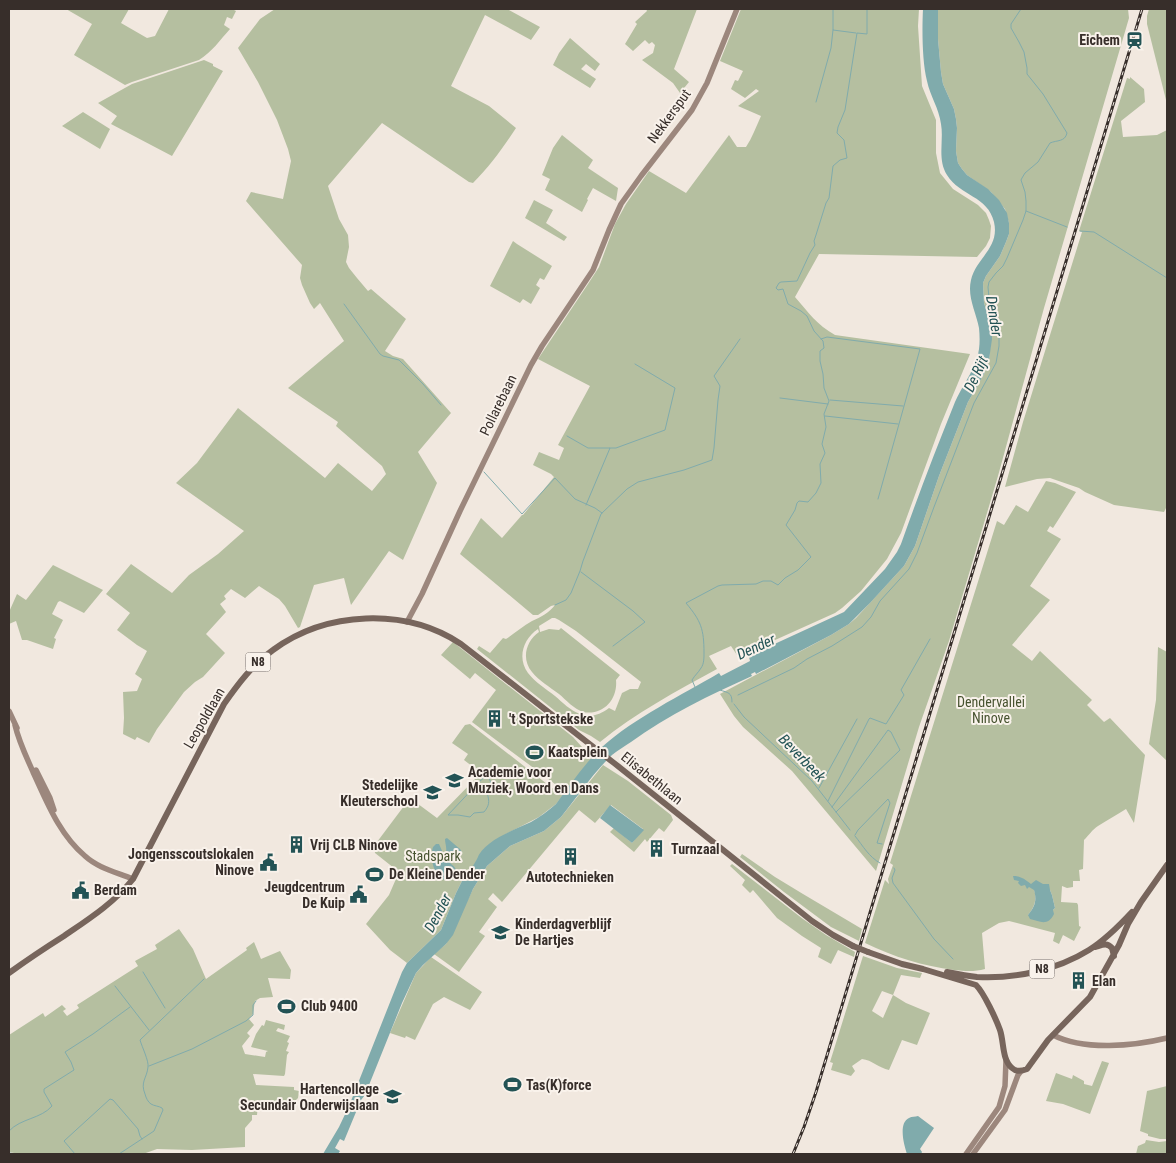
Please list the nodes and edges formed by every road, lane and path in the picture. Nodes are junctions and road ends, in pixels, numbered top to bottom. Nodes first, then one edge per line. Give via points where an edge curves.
1 (738, 9) edge
2 (621, 204) joint
3 (407, 622) junction
4 (9, 711) edge
5 (1167, 865) edge
6 (132, 880) junction
7 (1141, 902) junction
8 (1090, 949) junction
9 (1114, 956) junction
10 (923, 969) junction
11 (9, 973) edge
12 (991, 976) junction
13 (980, 989) junction
14 (1053, 1035) junction
15 (1167, 1038) edge
16 (1006, 1058) junction
17 (1021, 1071) junction
18 (966, 1154) edge
19 (973, 1154) edge

1 - 2 street, Nekkersput via 692,110
2 - 3 street, Pollarebaan via 593,270 531,365
3 - 6 main road, Leopoldlaan / N8 via 368,618 338,622 288,640 256,664 224,704
3 - 10 main road, Elisabethlaan / N8, bridge via 433,629 466,647 812,921 853,946
4 - 6 street via 63,832 86,857
5 - 7 main road, N8
6 - 11 main road, N8 via 101,910
7 - 8 main road, N8
7 - 9 main road, N8
8 - 9 main road via 1108,945
8 - 12 main road, N8 via 1071,960 1036,971
9 - 14 main road, N8 via 1090,996
10 - 12 main road, N8
10 - 13 main road, N8
12 - 13 main road
13 - 16 main road via 996,1019
14 - 15 street via 1065,1040 1109,1046
14 - 17 main road, N8
16 - 17 main road via 1011,1068
16 - 18 street via 1005,1086 999,1107
17 - 19 street via 1005,1110

